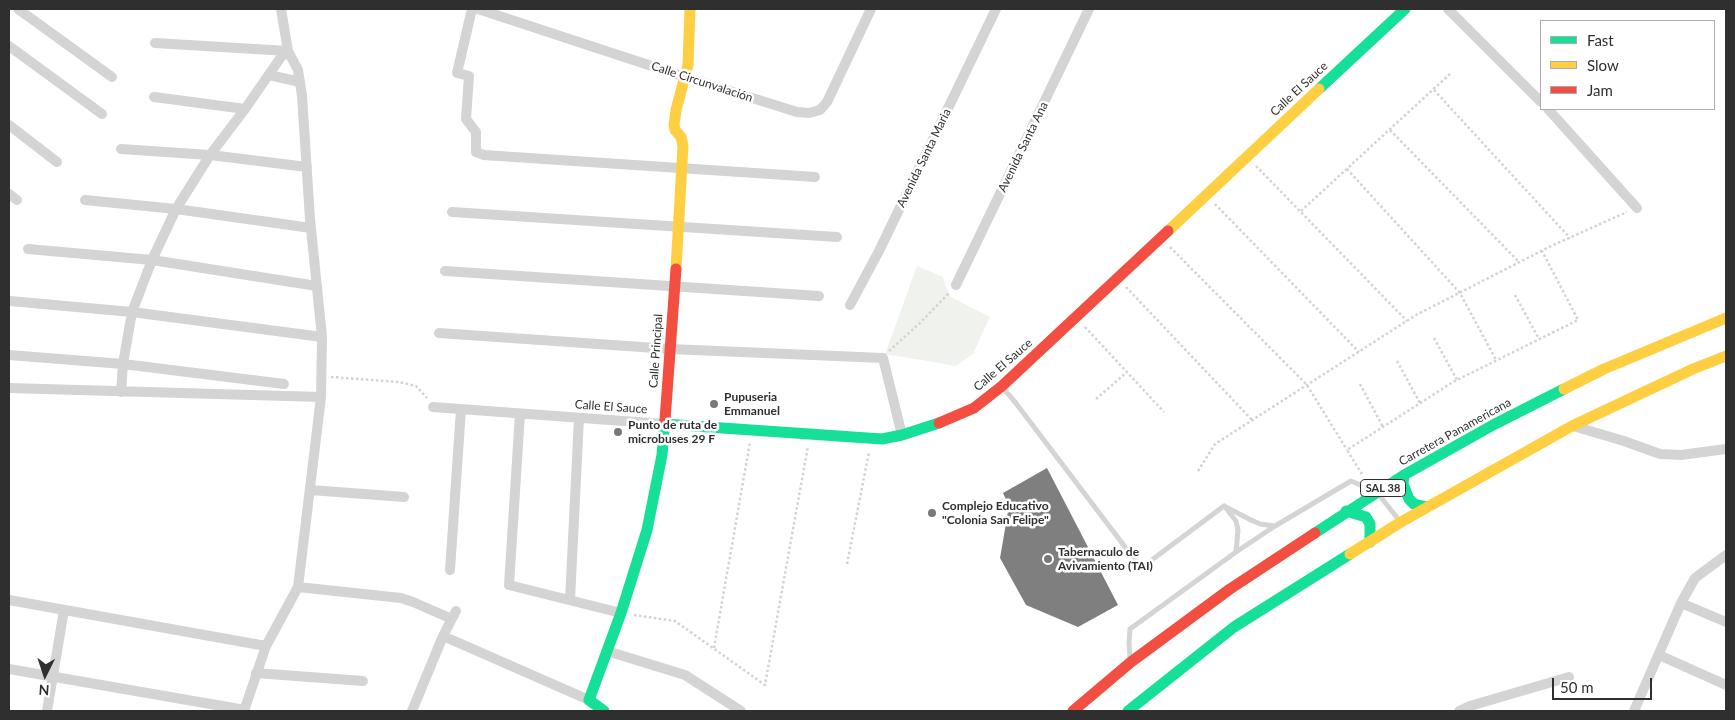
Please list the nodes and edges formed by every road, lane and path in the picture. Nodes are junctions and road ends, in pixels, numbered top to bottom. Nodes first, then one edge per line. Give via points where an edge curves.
1 (18, 9) edge
2 (281, 9) edge
3 (472, 9) edge
4 (478, 9) edge
5 (690, 9) edge
6 (871, 9) edge
7 (996, 9) edge
8 (1089, 9) edge
9 (1405, 9) edge
10 (1448, 9) edge
11 (506, 13) edge
12 (155, 43) dead end
13 (9, 46) edge
14 (288, 51) junction
15 (1451, 73) dead end
16 (269, 75) junction
17 (112, 77) dead end
18 (685, 77) junction
19 (300, 82) junction
20 (1434, 90) junction
21 (154, 98) dead end
22 (1540, 101) edge
23 (246, 109) junction
24 (1549, 110) edge
25 (102, 114) dead end
26 (9, 125) edge
27 (1390, 130) junction
28 (121, 149) dead end
29 (210, 155) junction
30 (1247, 157) junction
31 (57, 162) dead end
32 (307, 167) junction
33 (682, 168) junction
34 (1347, 169) junction
35 (815, 177) dead end
36 (1206, 195) junction
37 (85, 200) dead end
38 (1637, 208) joint
39 (176, 209) junction
40 (1301, 211) junction
41 (452, 212) dead end
42 (678, 227) junction
43 (311, 228) junction
44 (837, 236) dead end
45 (1161, 237) junction
46 (1570, 238) junction
47 (28, 249) dead end
48 (1542, 251) junction
49 (152, 260) junction
50 (1519, 262) junction
51 (445, 271) dead end
52 (1117, 278) junction
53 (317, 286) junction
54 (675, 286) junction
55 (956, 286) joint
56 (1460, 292) junction
57 (1515, 295) dead end
58 (819, 296) dead end
59 (10, 301) edge
60 (850, 305) dead end
61 (132, 312) junction
62 (1076, 317) junction
63 (1726, 318) edge
64 (1407, 321) junction
65 (439, 333) dead end
66 (322, 337) junction
67 (1434, 338) dead end
68 (1539, 339) junction
69 (670, 349) junction
70 (1359, 352) junction
71 (9, 354) edge
72 (1726, 356) edge
73 (884, 358) junction
74 (1496, 360) junction
75 (1398, 361) dead end
76 (123, 364) junction
77 (1127, 372) junction
78 (321, 376) junction
79 (1457, 380) junction
80 (284, 384) dead end
81 (1360, 384) dead end
82 (1307, 385) junction
83 (1002, 386) junction
84 (9, 388) edge
85 (121, 392) junction
86 (321, 397) junction
87 (1096, 399) dead end
88 (1420, 403) junction
89 (433, 408) joint
90 (461, 409) junction
91 (1164, 412) dead end
92 (520, 414) junction
93 (579, 418) junction
94 (1252, 420) junction
95 (664, 424) junction
96 (1572, 426) junction
97 (1383, 427) junction
98 (752, 431) junction
99 (810, 435) junction
100 (902, 435) junction
101 (872, 439) junction
102 (1726, 449) edge
103 (1347, 450) junction
104 (1198, 471) dead end
105 (1362, 474) dead end
106 (1404, 475) junction
107 (310, 490) junction
108 (1376, 492) junction
109 (404, 497) dead end
110 (1224, 506) junction
111 (1427, 507) junction
112 (1346, 512) junction
113 (1401, 522) junction
114 (1275, 526) junction
115 (1370, 542) junction
116 (1236, 552) junction
117 (1726, 555) edge
118 (847, 564) dead end
119 (450, 570) dead end
120 (298, 587) junction
121 (9, 600) edge
122 (570, 600) junction
123 (1682, 603) junction
124 (64, 610) junction
125 (621, 613) junction
126 (1726, 622) edge
127 (444, 636) junction
128 (266, 646) junction
129 (714, 649) junction
130 (607, 651) junction
131 (1659, 655) junction
132 (1131, 662) junction
133 (9, 669) edge
134 (256, 673) junction
135 (53, 676) junction
136 (1569, 677) dead end
137 (363, 681) dead end
138 (1162, 683) junction
139 (1726, 685) edge
140 (588, 700) junction
141 (47, 711) edge
142 (245, 711) edge
143 (412, 711) edge
144 (604, 711) edge
145 (740, 711) edge
146 (1073, 711) edge
147 (1128, 711) edge
148 (1133, 711) edge
149 (1458, 711) edge
150 (1634, 711) edge

1 - 17 street
2 - 14 street
3 - 33 street via 457,73 469,76 466,119 476,132 476,152
4 - 11 street, Calle Circunvalación
5 - 18 main road, Calle Principal
6 - 18 street, Calle Circunvalación via 827,102 820,110 797,112
7 - 60 street, Avenida Santa Maria
8 - 55 street, Avenida Santa Ana
9 - 30 main road, Calle El Sauce
10 - 22 street
11 - 18 street, Calle Circunvalación
12 - 14 street
13 - 25 street
14 - 16 street
14 - 19 street
15 - 20 path
16 - 19 street
16 - 23 street
18 - 33 main road, Calle Principal via 674,125 683,142
19 - 32 street
20 - 27 path
20 - 46 path
21 - 23 street
23 - 29 street
24 - 38 street
26 - 31 street
27 - 34 path
27 - 50 path
28 - 29 street
29 - 32 street
29 - 39 street
30 - 36 main road, Calle El Sauce
30 - 40 path
32 - 43 street
33 - 35 street
33 - 42 main road, Calle Principal
34 - 40 path
34 - 56 path
36 - 45 main road, Calle El Sauce
36 - 70 path
37 - 39 street
38 - 46 path
39 - 43 street
39 - 49 street
40 - 64 path
41 - 42 street
42 - 44 street
42 - 54 main road, Calle Principal
43 - 53 street
45 - 52 main road, Calle El Sauce
45 - 82 path
46 - 48 path
47 - 49 street
48 - 50 path
48 - 68 path via 1578,320
49 - 53 street
49 - 61 street
50 - 56 path
51 - 54 street
52 - 62 main road, Calle El Sauce
52 - 94 path
53 - 66 street
54 - 58 street
54 - 69 main road, Calle Principal
55 - 73 path
56 - 64 path
56 - 74 path
57 - 68 path
59 - 61 street
61 - 66 street
61 - 76 street
62 - 77 path
62 - 83 main road, Calle El Sauce
63 - 106 main road, Carretera Panamericana / SAL 38 via 1604,369 1493,425
64 - 70 path
65 - 69 street
66 - 78 street
67 - 79 path
68 - 74 path
69 - 73 street
69 - 95 main road, Calle Principal
70 - 82 path
71 - 76 street
72 - 96 main road
73 - 100 street
74 - 79 path
75 - 88 path
76 - 80 street
76 - 85 street
77 - 87 path
77 - 91 path
78 - 86 street
78 - 89 path via 416,386
79 - 88 path
81 - 97 path
82 - 94 path
82 - 103 path
83 - 100 main road, Calle El Sauce via 974,408
83 - 110 lane via 1141,568
84 - 85 street
85 - 86 street
86 - 107 street
88 - 97 path
89 - 90 street, Calle El Sauce
90 - 92 street, Calle El Sauce
90 - 119 street
92 - 93 street, Calle El Sauce
92 - 122 street via 509,585
93 - 95 street, Calle El Sauce
93 - 122 street
94 - 104 path via 1216,444
95 - 98 main road, Calle El Sauce
95 - 125 main road, Calle Principal via 662,455 647,530
96 - 102 street via 1660,454 1680,455
96 - 111 main road
97 - 103 path
98 - 99 main road, Calle El Sauce
98 - 129 path
99 - 101 main road, Calle El Sauce
99 - 129 path via 766,685
100 - 101 main road, Calle El Sauce
101 - 118 path
103 - 105 path
106 - 108 main road, Carretera Panamericana / SAL 38
106 - 111 main road via 1403,484 1409,499 1414,504
107 - 109 street
107 - 120 street
108 - 112 main road, Carretera Panamericana / SAL 38
108 - 113 lane
108 - 114 lane via 1351,481
110 - 114 lane via 1260,524
110 - 116 lane via 1236,521
111 - 113 main road
112 - 115 main road via 1366,518 1370,524
112 - 132 main road, Carretera Panamericana / SAL 38 via 1230,589
113 - 115 main road
114 - 116 lane
115 - 138 main road via 1234,627
116 - 132 lane via 1130,629
117 - 123 street via 1695,578
120 - 127 street via 401,598 454,615
120 - 128 street
121 - 124 street
122 - 125 street
123 - 126 street
123 - 131 street
124 - 128 street
124 - 135 street
125 - 129 path via 674,621
125 - 130 main road, Calle Principal
127 - 140 street
127 - 143 street
128 - 134 street
130 - 140 main road, Calle Principal
130 - 145 street via 685,675
131 - 139 street
131 - 150 street
132 - 146 main road, Carretera Panamericana / SAL 38
133 - 135 street
134 - 137 street
134 - 142 street
135 - 141 street
135 - 142 street
136 - 149 street
138 - 147 main road
138 - 148 main road
140 - 144 main road

